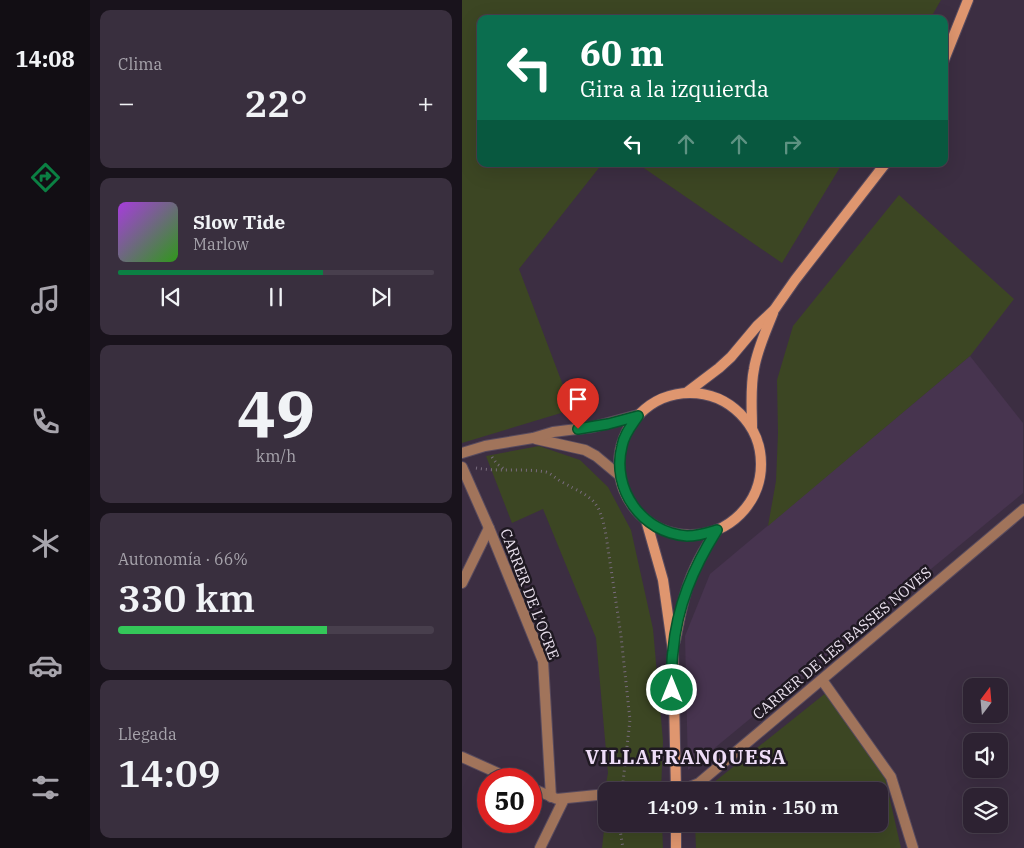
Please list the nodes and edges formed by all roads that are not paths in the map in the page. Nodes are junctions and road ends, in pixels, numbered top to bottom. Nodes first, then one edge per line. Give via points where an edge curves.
1 (968, 0) edge
2 (948, 50) edge
3 (883, 167) edge
4 (774, 310) junction
5 (686, 393) junction
6 (638, 416) junction
7 (752, 428) junction
8 (532, 438) junction
9 (462, 453) edge
10 (467, 467) edge
11 (620, 476) junction
12 (1024, 509) edge
13 (646, 520) junction
14 (489, 528) junction
15 (717, 530) junction
16 (462, 583) edge
17 (673, 652) junction
18 (822, 680) junction
19 (462, 756) edge
20 (488, 768) edge
21 (676, 782) edge
22 (699, 782) edge
23 (542, 793) edge
24 (598, 795) edge
25 (552, 797) junction
26 (564, 798) junction
27 (676, 832) edge
28 (540, 848) edge
29 (676, 848) edge
30 (913, 848) edge

1 - 2 main road
3 - 4 main road
4 - 5 main road via 725,363
4 - 7 main road via 754,369
5 - 6 main road via 660,400
5 - 7 main road via 724,402
6 - 8 street
6 - 11 main road via 622,444
7 - 15 main road via 761,457 758,487 742,513
8 - 9 street
8 - 11 street via 585,450
10 - 14 street, CARRER DE L'OCRE
11 - 13 main road via 629,500
12 - 18 street, CARRER DE LES BASSES NOVES
13 - 15 main road via 665,530 688,536
13 - 17 main road via 663,580
14 - 16 street
14 - 25 street, CARRER DE L'OCRE via 543,661
15 - 17 main road via 688,583
17 - 21 main road
18 - 22 street, CARRER DE LES BASSES NOVES
18 - 30 street via 891,778
19 - 20 street
23 - 25 street
24 - 26 street
25 - 26 street
26 - 28 street
27 - 29 main road

